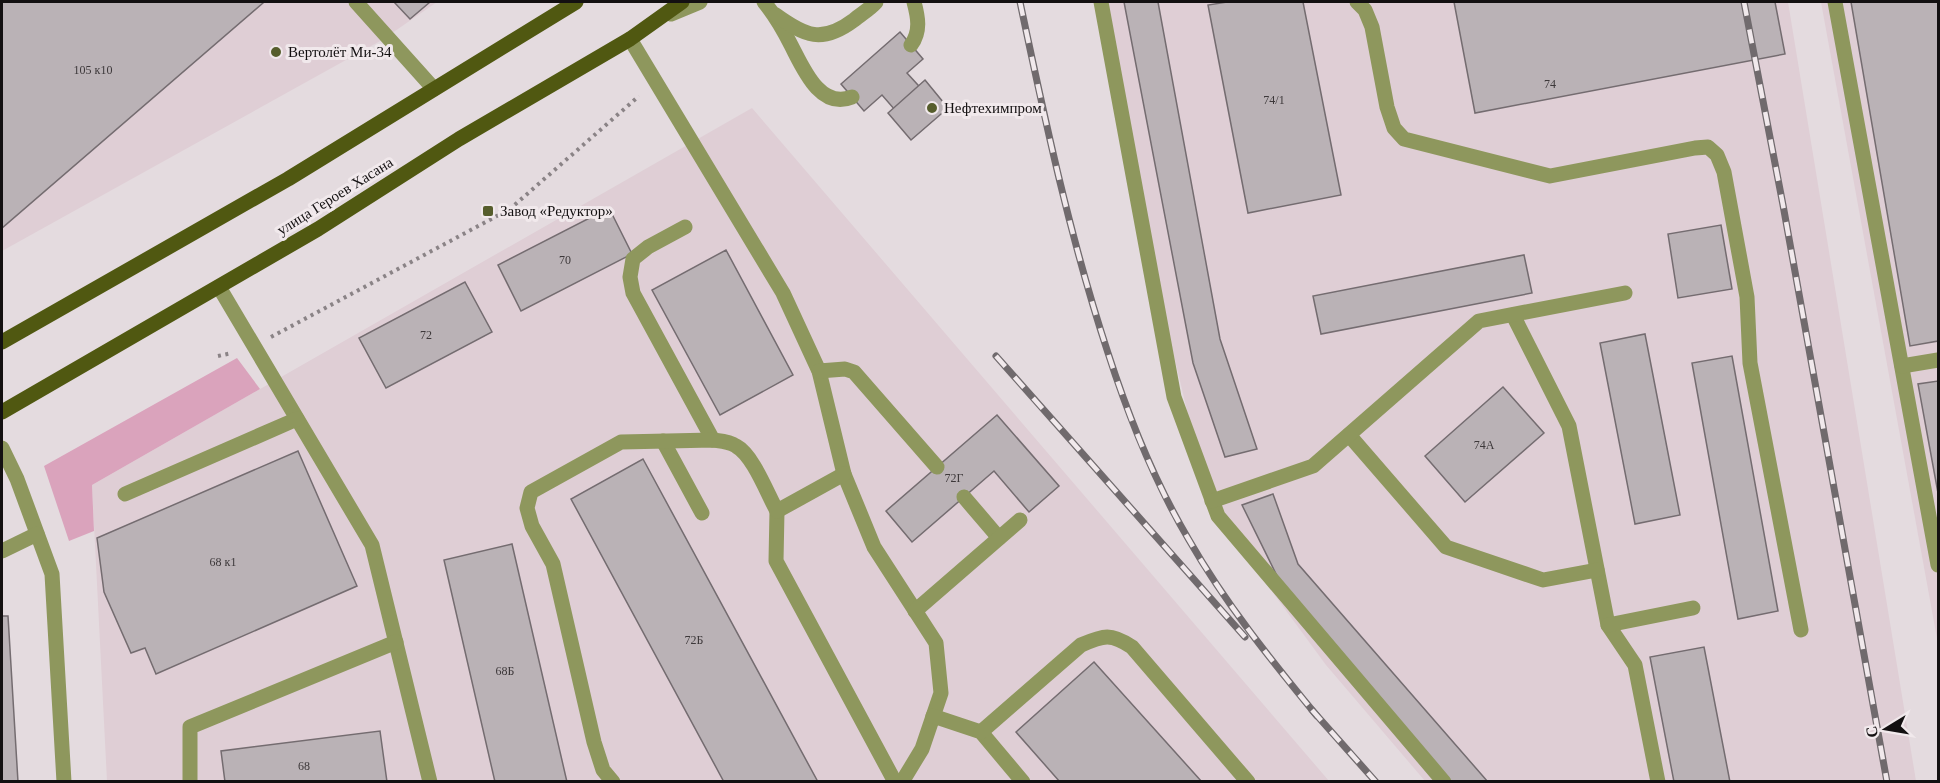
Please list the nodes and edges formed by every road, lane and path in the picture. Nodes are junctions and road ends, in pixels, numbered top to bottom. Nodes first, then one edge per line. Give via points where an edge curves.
1 (356, 2) edge
2 (576, 2) edge
3 (682, 2) edge
4 (700, 2) edge
5 (876, 2) edge
6 (914, 2) edge
7 (1101, 2) edge
8 (1357, 2) edge
9 (1835, 2) edge
10 (768, 7) edge
11 (657, 20) junction
12 (630, 39) junction
13 (911, 45) dead end
14 (434, 89) junction
15 (643, 92) dead end
16 (852, 97) dead end
17 (685, 227) dead end
18 (219, 287) junction
19 (1625, 293) dead end
20 (1513, 315) junction
21 (2, 342) edge
22 (263, 342) dead end
23 (1938, 360) edge
24 (1902, 366) junction
25 (819, 371) junction
26 (2, 412) edge
27 (297, 419) junction
28 (1349, 435) junction
29 (713, 440) junction
30 (663, 441) junction
31 (2, 448) edge
32 (937, 467) dead end
33 (844, 474) junction
34 (125, 494) dead end
35 (964, 497) dead end
36 (1212, 501) junction
37 (777, 511) junction
38 (702, 513) dead end
39 (1020, 520) dead end
40 (37, 534) junction
41 (999, 538) junction
42 (2, 551) edge
43 (1938, 565) edge
44 (1597, 570) junction
45 (1693, 608) dead end
46 (915, 611) junction
47 (1608, 625) junction
48 (1801, 630) dead end
49 (396, 642) junction
50 (933, 716) junction
51 (981, 732) junction
52 (64, 782) edge
53 (190, 782) edge
54 (430, 782) edge
55 (613, 782) edge
56 (895, 782) edge
57 (902, 782) edge
58 (1023, 782) edge
59 (1248, 782) edge
60 (1444, 782) edge
61 (1658, 782) edge

1 - 14 lane
2 - 14 main road
3 - 11 main road, улица Героев Хасана
4 - 11 lane
5 - 10 lane via 842,28 814,35 797,30
6 - 13 lane via 918,27
7 - 36 lane via 1174,397
8 - 48 lane via 1372,27 1394,129 1404,139 1550,176 1695,148 1708,147 1718,155 1747,297 1750,363
9 - 24 lane
10 - 16 lane via 812,83 832,99
11 - 12 main road, улица Героев Хасана
12 - 18 main road, улица Героев Хасана
12 - 25 lane via 783,293
14 - 21 main road via 288,179
15 - 22 path via 510,209
17 - 29 lane via 633,259 630,277 633,293
18 - 26 main road, улица Героев Хасана
18 - 27 lane
19 - 20 lane
20 - 28 lane via 1479,321
20 - 44 lane via 1569,426
23 - 24 lane
24 - 43 lane
25 - 32 lane via 854,372
25 - 33 lane
27 - 34 lane
27 - 49 lane via 372,545
28 - 36 lane via 1313,466
28 - 44 lane via 1446,547 1543,580
29 - 30 lane
29 - 37 lane via 727,441 749,459
30 - 38 lane
30 - 55 lane via 621,442 531,492 527,508 532,526 553,564 594,742 603,770
31 - 40 lane
33 - 37 lane
33 - 46 lane via 874,547
35 - 41 lane
36 - 60 lane via 1218,516
37 - 56 lane via 776,561
39 - 41 lane
40 - 42 lane
40 - 52 lane via 52,574
41 - 46 lane
44 - 47 lane
45 - 47 lane
46 - 50 lane via 936,643 941,693
47 - 61 lane via 1635,665
49 - 53 lane via 190,727
49 - 54 lane
50 - 51 lane
50 - 57 lane via 922,749
51 - 58 lane
51 - 59 lane via 1081,645 1100,637 1116,637 1131,647

